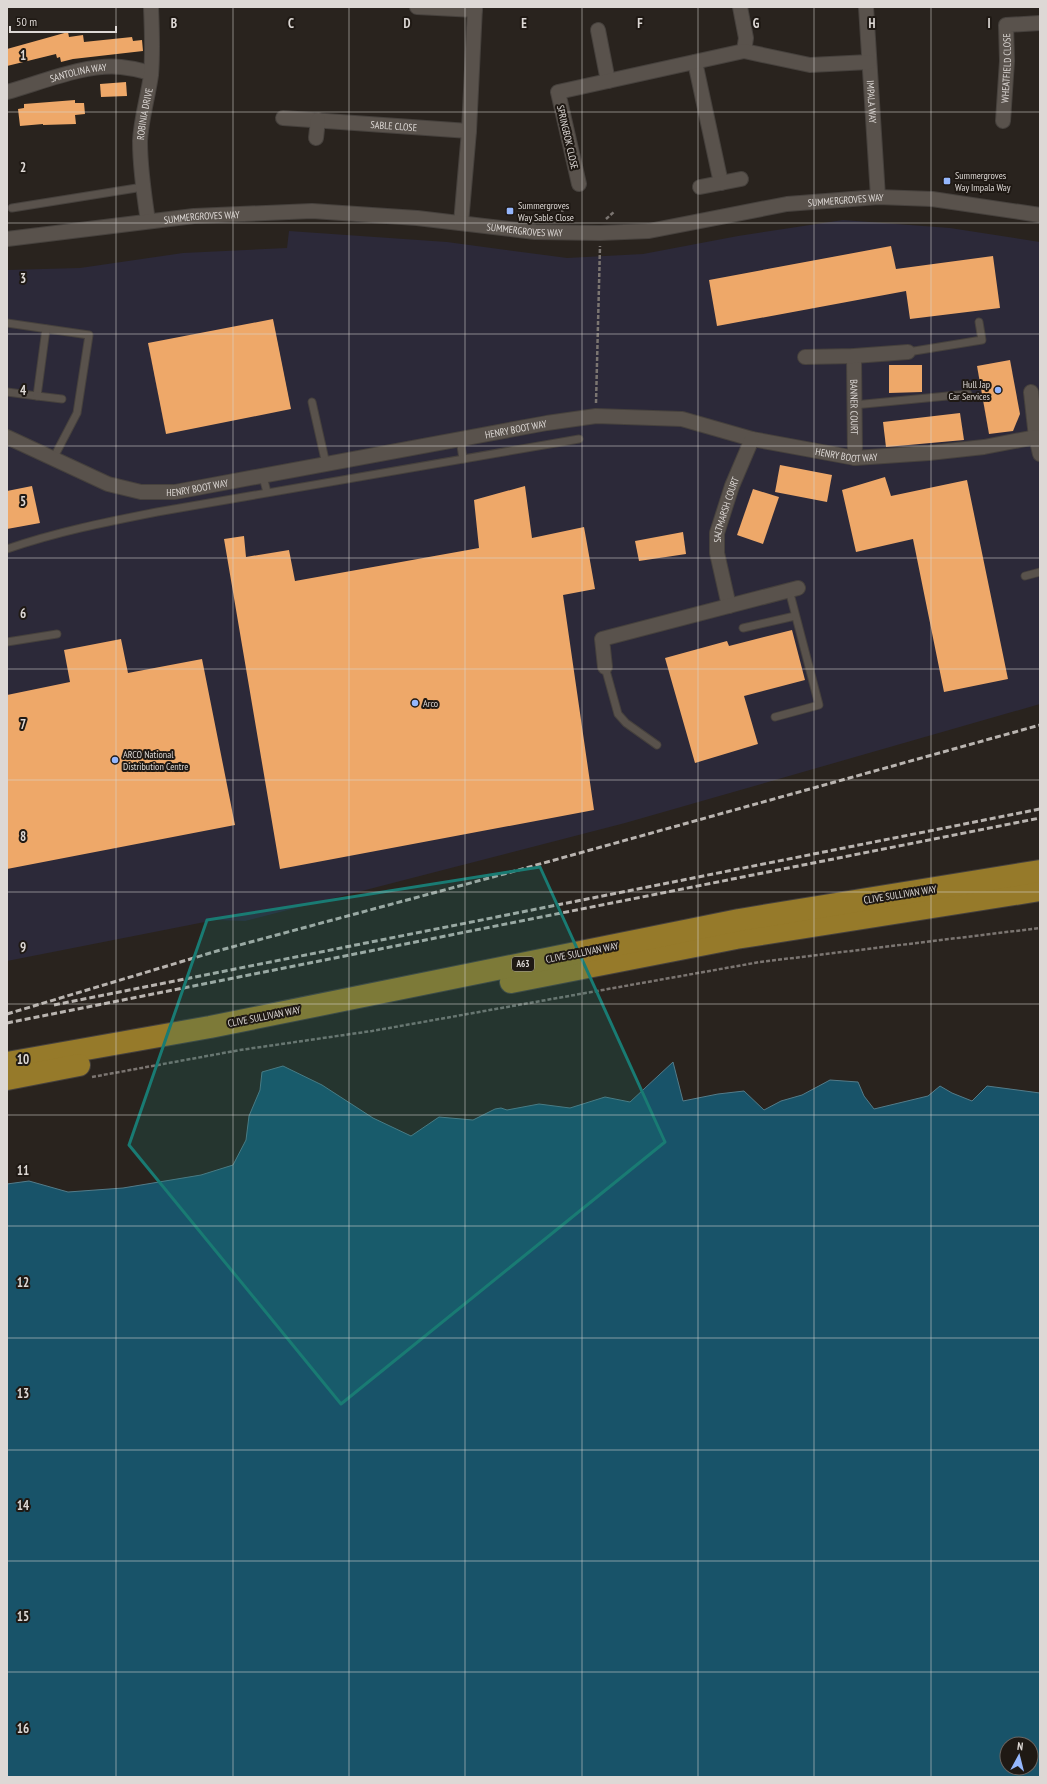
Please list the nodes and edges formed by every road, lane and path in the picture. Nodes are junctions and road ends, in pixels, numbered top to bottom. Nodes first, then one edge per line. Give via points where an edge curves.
1 (151, 7) edge
2 (417, 7) edge
3 (740, 7) edge
4 (866, 7) edge
5 (475, 9) edge
6 (1040, 22) edge
7 (598, 30) dead end
8 (744, 51) junction
9 (695, 62) junction
10 (869, 62) junction
11 (151, 73) junction
12 (608, 81) junction
13 (7, 92) edge
14 (283, 118) dead end
15 (318, 120) junction
16 (1003, 121) dead end
17 (469, 131) junction
18 (316, 138) dead end
19 (741, 179) dead end
20 (579, 184) dead end
21 (722, 184) junction
22 (143, 186) junction
23 (700, 187) dead end
24 (878, 197) junction
25 (12, 208) dead end
26 (1040, 215) edge
27 (148, 221) junction
28 (461, 223) junction
29 (600, 233) junction
30 (7, 239) edge
31 (979, 322) dead end
32 (7, 323) edge
33 (46, 329) junction
34 (908, 352) joint
35 (854, 356) junction
36 (805, 357) dead end
37 (7, 392) edge
38 (1032, 392) dead end
39 (968, 394) dead end
40 (37, 396) junction
41 (62, 399) dead end
42 (312, 402) dead end
43 (854, 404) junction
44 (596, 416) junction
45 (1036, 436) junction
46 (7, 437) edge
47 (460, 439) junction
48 (579, 439) dead end
49 (752, 439) junction
50 (1040, 454) edge
51 (463, 458) junction
52 (855, 458) junction
53 (53, 459) junction
54 (326, 464) junction
55 (263, 477) junction
56 (267, 492) junction
57 (7, 549) edge
58 (1040, 572) edge
59 (1025, 576) dead end
60 (793, 589) joint
61 (729, 606) junction
62 (795, 616) junction
63 (743, 628) dead end
64 (57, 634) dead end
65 (7, 642) edge
66 (605, 667) joint
67 (775, 717) dead end
68 (657, 745) dead end
69 (1040, 871) edge
70 (1040, 890) edge
71 (1040, 928) edge
72 (7, 1063) edge
73 (84, 1078) dead end
74 (7, 1079) edge

1 - 11 street, ROBINIA DRIVE
2 - 5 street
3 - 8 street via 746,38
4 - 10 street, IMPALA WAY
5 - 17 street
6 - 16 street, WHEATFIELD CLOSE via 1006,25 1007,61
7 - 12 street
8 - 9 street, SPRINGBOK CLOSE
8 - 10 street, SPRINGBOK CLOSE via 810,65
9 - 12 street, SPRINGBOK CLOSE
9 - 21 street
10 - 24 street, IMPALA WAY
11 - 13 street, SANTOLINA WAY via 120,66 86,69
11 - 22 street, ROBINIA DRIVE via 142,121 140,163
12 - 20 street, SPRINGBOK CLOSE via 558,92
14 - 15 street, SABLE CLOSE
15 - 17 street, SABLE CLOSE
15 - 18 street
17 - 28 street
19 - 21 street
21 - 23 street
22 - 25 lane
22 - 27 street, ROBINIA DRIVE
24 - 26 street, SUMMERGROVES WAY via 932,199
24 - 29 street, SUMMERGROVES WAY via 787,204 649,231
27 - 28 street, SUMMERGROVES WAY via 194,216 312,211
27 - 30 street, SUMMERGROVES WAY
28 - 29 street, SUMMERGROVES WAY via 535,232
29 - 44 path
31 - 34 lane via 982,340
32 - 33 lane
33 - 40 lane
33 - 53 lane via 89,335 77,413
34 - 35 street
35 - 36 street
35 - 43 street, BANNER COURT
37 - 40 lane
38 - 45 street
39 - 43 lane
40 - 41 lane
42 - 54 lane
43 - 52 street, BANNER COURT
44 - 47 street, HENRY BOOT WAY
44 - 49 street, HENRY BOOT WAY via 682,419
45 - 50 street
45 - 52 street, HENRY BOOT WAY via 929,453
46 - 53 street, HENRY BOOT WAY
47 - 51 lane
47 - 54 street, HENRY BOOT WAY
48 - 51 lane
49 - 52 street, HENRY BOOT WAY
49 - 61 street, SALTMARSH COURT via 732,486 717,532 717,553
51 - 56 lane
53 - 55 street, HENRY BOOT WAY via 108,484 141,492 175,492
54 - 55 street, HENRY BOOT WAY
55 - 56 lane
56 - 57 lane via 88,525
58 - 59 lane
60 - 61 street
60 - 62 lane
61 - 66 street via 602,639
62 - 63 lane
62 - 67 lane via 819,705
64 - 65 lane
66 - 68 lane via 618,714 626,723
69 - 72 highway, CLIVE SULLIVAN WAY / A63 via 739,920 210,1027
70 - 74 highway, CLIVE SULLIVAN WAY / A63 via 736,938
71 - 73 path via 760,962 372,1031 240,1050

